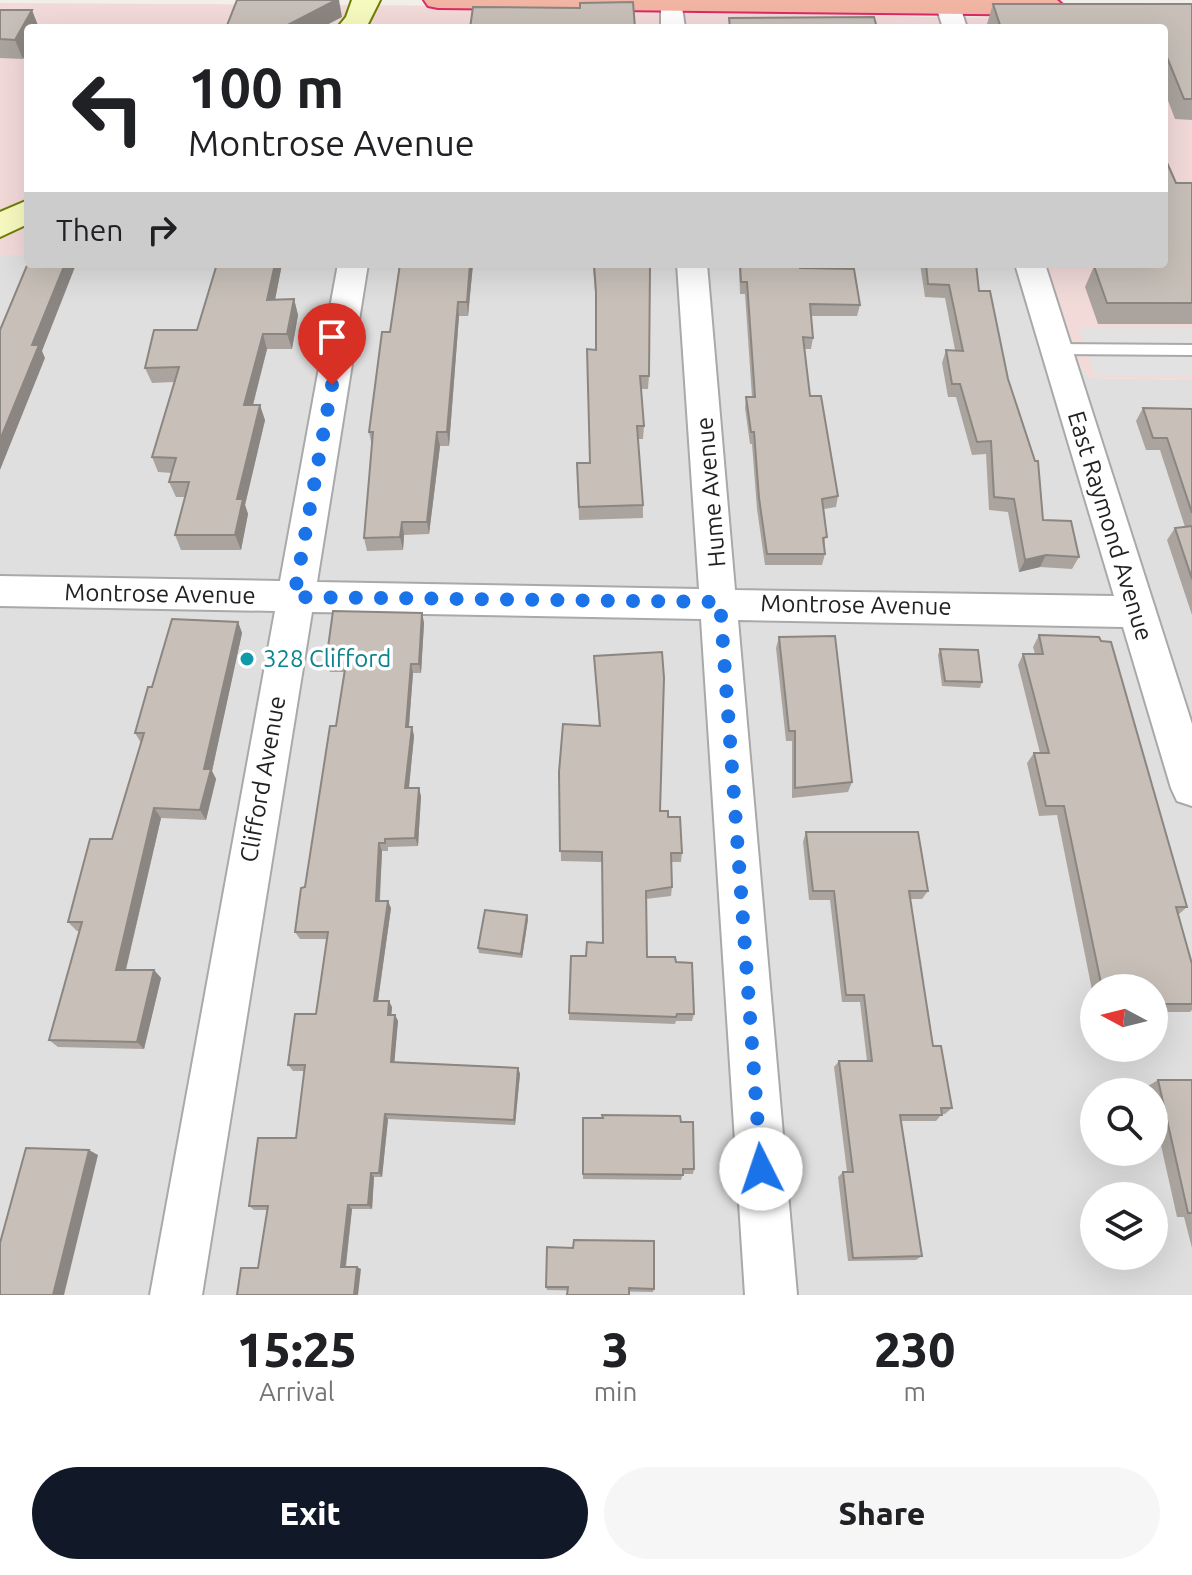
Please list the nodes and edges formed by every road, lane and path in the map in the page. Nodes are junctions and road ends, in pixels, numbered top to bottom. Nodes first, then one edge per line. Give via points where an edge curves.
1 (366, 0) edge
2 (438, 0) edge
3 (1070, 8) edge
4 (674, 10) edge
5 (952, 17) edge
6 (355, 24) edge
7 (24, 212) edge
8 (0, 226) edge
9 (352, 268) edge
10 (692, 268) edge
11 (1031, 268) edge
12 (1055, 349) junction
13 (1192, 350) edge
14 (0, 591) edge
15 (294, 597) junction
16 (720, 602) junction
17 (1136, 612) junction
18 (1192, 788) edge
19 (176, 1295) edge
20 (771, 1295) edge

1 - 6 main road
2 - 4 highway
3 - 5 highway
4 - 5 highway
7 - 8 main road
9 - 15 street, Clifford Avenue
10 - 16 street, Hume Avenue
11 - 12 street, East Raymond Avenue
12 - 13 lane
12 - 17 street, East Raymond Avenue
14 - 15 street, Montrose Avenue
15 - 16 street, Montrose Avenue
15 - 19 street, Clifford Avenue
16 - 17 street, Montrose Avenue
16 - 20 street, Hume Avenue
17 - 18 street, East Raymond Avenue

